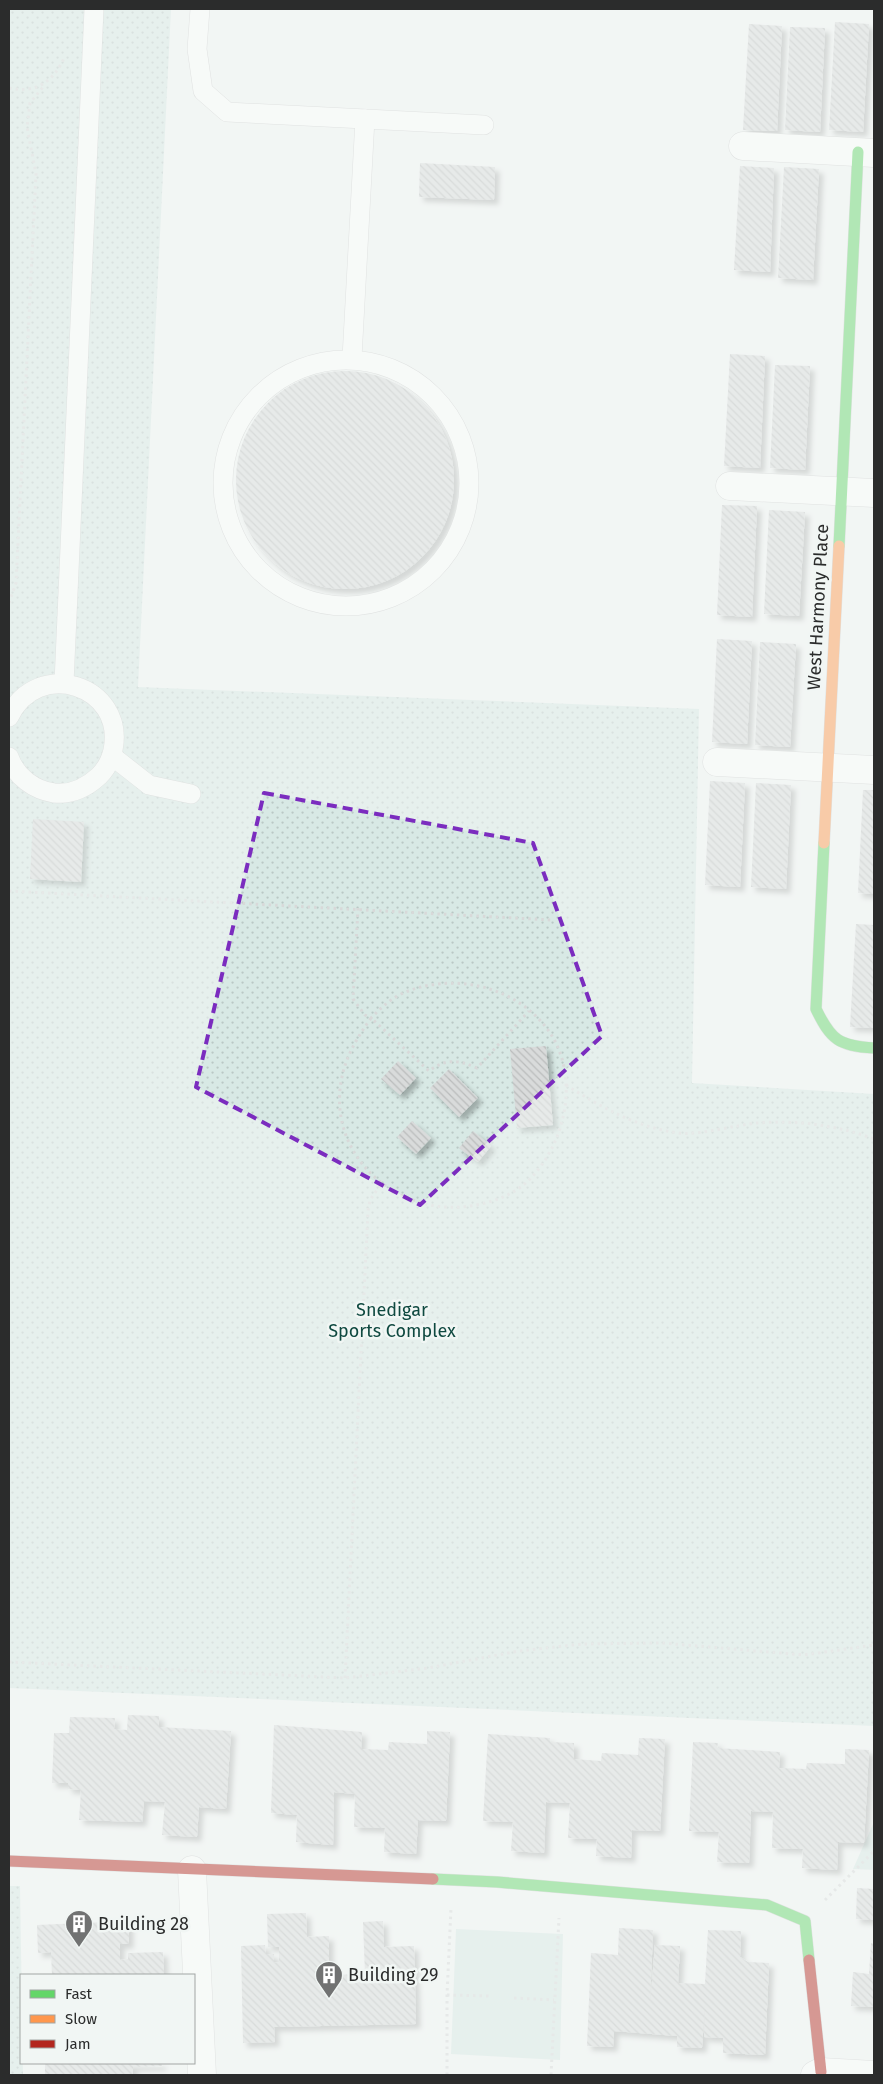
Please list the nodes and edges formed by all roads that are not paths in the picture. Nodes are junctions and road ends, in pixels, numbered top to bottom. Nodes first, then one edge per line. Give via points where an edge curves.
1 (94, 9) edge
2 (200, 9) edge
3 (365, 119) junction
4 (484, 125) dead end
5 (743, 146) dead end
6 (866, 152) edge
7 (352, 358) junction
8 (730, 486) dead end
9 (841, 492) junction
10 (874, 493) edge
11 (64, 683) junction
12 (9, 717) edge
13 (112, 756) junction
14 (717, 762) dead end
15 (10, 763) edge
16 (828, 768) junction
17 (874, 770) edge
18 (191, 794) dead end
19 (874, 1048) edge
20 (9, 1861) edge
21 (192, 1870) junction
22 (818, 2074) edge
23 (202, 2075) edge
24 (874, 2075) edge

1 - 11 lane
2 - 3 lane via 197,49 203,91 227,112
3 - 4 lane
3 - 7 lane
5 - 6 street
6 - 9 street, West Harmony Place
7 - 7 lane via 391,367 426,388 452,419 467,457 469,497 458,536 434,570 402,594 363,606 322,605 284,591 252,564 231,529 222,489 227,448 245,410 274,381 311,363
8 - 9 street
9 - 10 street
9 - 16 street, West Harmony Place
11 - 12 lane via 47,684 31,691 18,702
11 - 13 lane via 80,686 106,708 114,731
13 - 15 lane via 103,772 90,784 56,793 38,789 23,779
13 - 18 lane via 149,785
14 - 16 street
16 - 17 street
16 - 19 street, West Harmony Place via 816,1009 830,1036 852,1047
20 - 21 street
21 - 22 street via 452,1880 767,1905 805,1921
21 - 23 street
22 - 24 street

